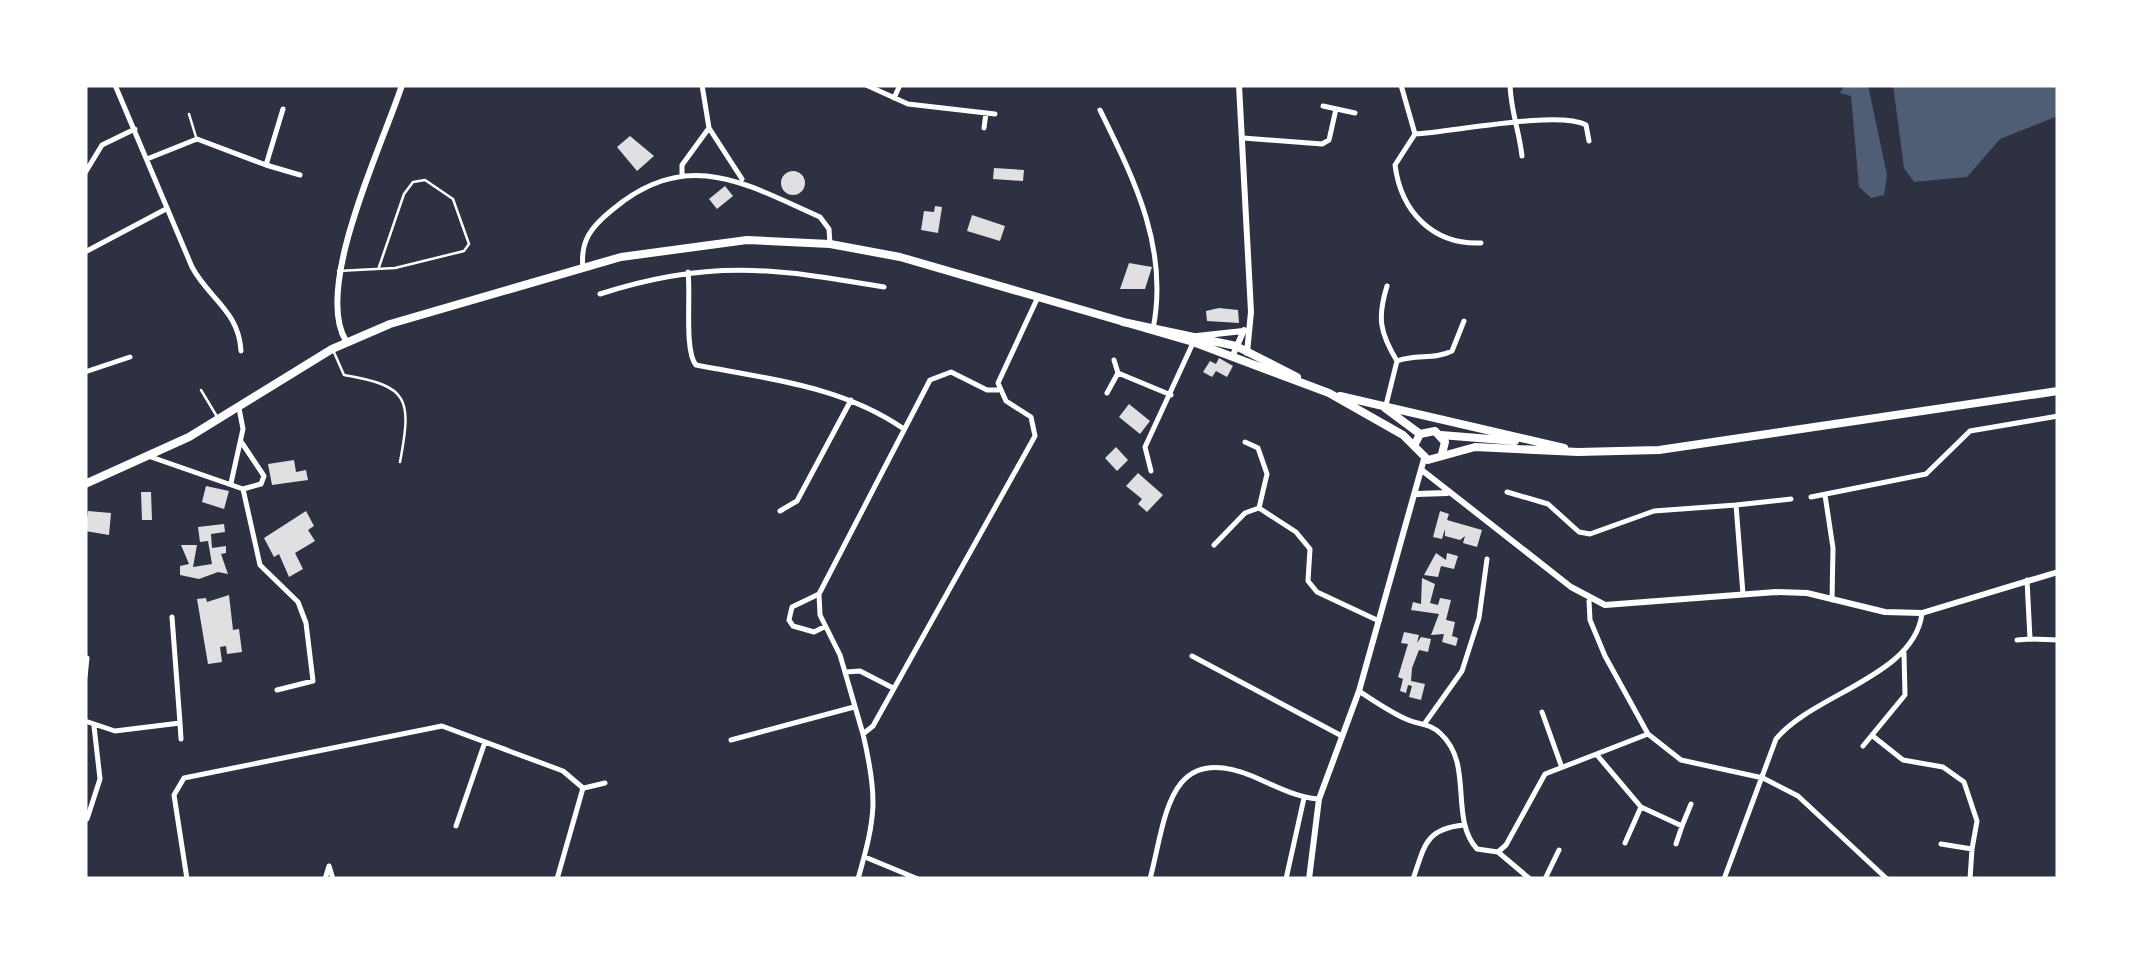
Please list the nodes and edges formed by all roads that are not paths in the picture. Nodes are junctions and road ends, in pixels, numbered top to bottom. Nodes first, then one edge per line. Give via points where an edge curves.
1 (115, 85) edge
2 (402, 85) edge
3 (702, 85) edge
4 (866, 85) edge
5 (900, 85) edge
6 (1239, 85) edge
7 (1401, 85) edge
8 (1510, 85) edge
9 (894, 98) junction
10 (1323, 106) dead end
11 (1336, 109) junction
12 (284, 110) dead end
13 (1100, 110) dead end
14 (1355, 112) dead end
15 (986, 113) junction
16 (189, 114) dead end
17 (995, 114) dead end
18 (1511, 121) junction
19 (709, 128) junction
20 (984, 128) dead end
21 (135, 129) junction
22 (1415, 134) junction
23 (196, 138) junction
24 (1243, 138) junction
25 (1589, 141) dead end
26 (1522, 156) dead end
27 (147, 159) junction
28 (266, 165) junction
29 (85, 173) edge
30 (682, 174) junction
31 (300, 175) dead end
32 (743, 182) junction
33 (166, 210) junction
34 (1481, 243) dead end
35 (830, 244) junction
36 (85, 252) edge
37 (379, 267) junction
38 (583, 268) junction
39 (338, 272) junction
40 (688, 272) junction
41 (1387, 286) dead end
42 (884, 287) dead end
43 (600, 294) dead end
44 (1038, 297) junction
45 (1464, 321) dead end
46 (1153, 329) junction
47 (1246, 329) junction
48 (1195, 339) junction
49 (346, 341) junction
50 (332, 349) junction
51 (241, 351) dead end
52 (1235, 351) junction
53 (1246, 356) junction
54 (130, 358) dead end
55 (1114, 360) dead end
56 (1397, 361) junction
57 (85, 372) edge
58 (1118, 373) junction
59 (201, 390) dead end
60 (998, 390) junction
61 (2058, 391) edge
62 (1108, 392) dead end
63 (1329, 393) junction
64 (1170, 395) junction
65 (850, 400) junction
66 (239, 407) junction
67 (1384, 408) junction
68 (2058, 416) edge
69 (218, 420) junction
70 (904, 428) junction
71 (1420, 434) junction
72 (1441, 435) junction
73 (1534, 440) junction
74 (241, 441) junction
75 (1245, 442) dead end
76 (1414, 444) junction
77 (1578, 452) junction
78 (1442, 454) junction
79 (152, 456) junction
80 (1424, 459) junction
81 (400, 462) dead end
82 (1151, 471) dead end
83 (1423, 471) junction
84 (231, 483) junction
85 (85, 484) edge
86 (243, 489) junction
87 (1507, 492) dead end
88 (1418, 494) junction
89 (1448, 494) junction
90 (1825, 495) junction
91 (1811, 497) dead end
92 (1790, 500) dead end
93 (1736, 504) junction
94 (1259, 508) junction
95 (780, 511) dead end
96 (1214, 545) dead end
97 (1487, 559) dead end
98 (2058, 572) edge
99 (2027, 580) junction
100 (819, 594) junction
101 (1743, 594) junction
102 (1589, 600) junction
103 (1832, 600) junction
104 (1922, 613) junction
105 (172, 617) dead end
106 (1380, 621) junction
107 (824, 627) junction
108 (2030, 639) junction
109 (2016, 640) dead end
110 (2058, 640) edge
111 (1904, 654) junction
112 (1192, 656) dead end
113 (88, 658) dead end
114 (846, 672) junction
115 (85, 676) edge
116 (893, 688) junction
117 (278, 690) dead end
118 (1360, 691) junction
119 (855, 707) junction
120 (1542, 712) dead end
121 (85, 721) edge
122 (1425, 722) junction
123 (180, 723) junction
124 (94, 726) junction
125 (863, 734) junction
126 (1648, 734) junction
127 (1340, 735) junction
128 (1874, 737) junction
129 (181, 738) dead end
130 (731, 740) dead end
131 (485, 742) junction
132 (1862, 746) dead end
133 (1597, 755) junction
134 (1561, 765) junction
135 (1763, 778) junction
136 (605, 783) dead end
137 (583, 788) junction
138 (1304, 798) junction
139 (1319, 799) junction
140 (1691, 804) dead end
141 (1641, 807) junction
142 (87, 819) edge
143 (456, 826) dead end
144 (1464, 826) junction
145 (1682, 826) junction
146 (1625, 843) dead end
147 (1676, 844) dead end
148 (1940, 844) dead end
149 (1972, 848) junction
150 (1559, 850) dead end
151 (1498, 852) junction
152 (864, 857) junction
153 (187, 879) edge
154 (557, 879) edge
155 (858, 879) edge
156 (918, 879) edge
157 (1150, 879) edge
158 (1286, 879) edge
159 (1310, 879) edge
160 (1413, 879) edge
161 (1530, 879) edge
162 (1545, 879) edge
163 (1724, 879) edge
164 (1887, 879) edge
165 (1970, 879) edge

1 - 21 street
2 - 39 street
3 - 19 street
4 - 9 street
5 - 9 street
6 - 24 street
7 - 22 street
8 - 18 street
9 - 15 street
10 - 11 street
11 - 14 street
11 - 24 street via 1329,140 1322,144
12 - 28 street
13 - 46 street via 1139,190 1160,282
15 - 17 street
15 - 20 street
16 - 23 lane
18 - 22 street
18 - 25 street via 1581,122
18 - 26 street
19 - 30 street via 682,164
19 - 32 street
21 - 27 street
21 - 29 street via 102,146
22 - 34 street via 1394,165 1410,212 1450,242
23 - 27 street
23 - 28 street
24 - 47 street
27 - 33 street
28 - 31 street
30 - 32 street
30 - 38 street via 624,200 599,221 582,244
32 - 35 street via 820,218
33 - 36 street
33 - 51 street via 200,282 236,323
35 - 38 main road via 720,242
35 - 44 main road
37 - 37 lane via 464,252 469,244 453,199 425,180 413,182
37 - 39 lane
38 - 49 main road
39 - 49 street via 336,312
40 - 42 street via 759,268
40 - 43 street
40 - 65 street via 688,350 696,364
41 - 56 street via 1380,324
44 - 46 main road
44 - 60 street
45 - 56 street via 1452,350
46 - 48 main road
47 - 48 street
47 - 52 street
47 - 53 street
48 - 52 main road
48 - 64 street
49 - 50 main road
50 - 66 main road
50 - 81 lane via 344,375 382,380 403,401 407,426
52 - 53 main road
53 - 63 main road
54 - 57 street
55 - 58 street
56 - 67 street
58 - 62 street
58 - 64 street
59 - 69 lane
60 - 70 street via 939,373
60 - 116 street via 1031,416 1035,436
61 - 77 main road via 1722,443
63 - 67 main road
63 - 76 main road
64 - 82 street via 1145,446
65 - 70 street
65 - 95 street via 797,501
66 - 69 main road
66 - 74 street
67 - 71 main road
67 - 73 main road
68 - 90 street via 1976,429 1926,474
69 - 79 main road
70 - 100 street
71 - 72 main road
71 - 76 main road
72 - 73 main road
72 - 78 main road
73 - 77 main road
74 - 84 street
74 - 86 street via 264,476 261,484
75 - 94 street via 1258,448 1267,474
76 - 80 main road
77 - 78 main road via 1475,447
78 - 80 main road
79 - 84 street
79 - 85 main road
80 - 83 street
83 - 88 street
83 - 89 street
84 - 86 street
86 - 117 street via 253,549 298,602 314,667 313,681
87 - 93 street via 1548,504 1590,534 1654,511
88 - 89 street
88 - 106 street
89 - 102 street
90 - 91 street
90 - 103 street
92 - 93 street
93 - 101 street
94 - 96 street
94 - 106 street via 1310,549 1308,582 1317,592
97 - 122 street via 1480,618 1462,671
98 - 99 street
99 - 104 street
99 - 108 street
100 - 107 street
100 - 107 street via 792,607 788,620 814,632
101 - 102 street via 1624,606
101 - 103 street via 1807,593
102 - 126 street via 1605,656
103 - 104 street
104 - 111 street
105 - 123 street
106 - 118 street
107 - 114 street
108 - 109 street
108 - 110 street
111 - 128 street via 1905,695
111 - 135 street via 1790,721 1776,738
112 - 127 street
113 - 115 street
114 - 116 street
114 - 119 street
116 - 125 street
118 - 122 street via 1410,721
118 - 127 street
119 - 125 street
119 - 130 street
120 - 134 street
121 - 124 street
122 - 144 street via 1453,749
123 - 124 street via 115,731
123 - 129 street
124 - 142 street via 100,779
125 - 152 street via 876,788
126 - 133 street
126 - 135 street via 1681,760
127 - 139 street
128 - 132 street
128 - 149 street via 1903,760 1943,767 1964,782 1977,821
131 - 137 street via 563,771
131 - 143 street
131 - 153 street via 442,726 184,778 174,795
133 - 134 street
133 - 141 street
134 - 151 street via 1538,780
135 - 163 street
135 - 164 street via 1808,804
136 - 137 street
137 - 154 street
138 - 139 street
138 - 157 street via 1221,766 1190,773 1175,786
138 - 158 street
139 - 159 street
140 - 145 street
141 - 145 street
141 - 146 street
144 - 151 street via 1478,850
144 - 160 street via 1432,833
145 - 147 street
148 - 149 street
149 - 165 street
150 - 162 street
151 - 161 street
152 - 155 street
152 - 156 street

